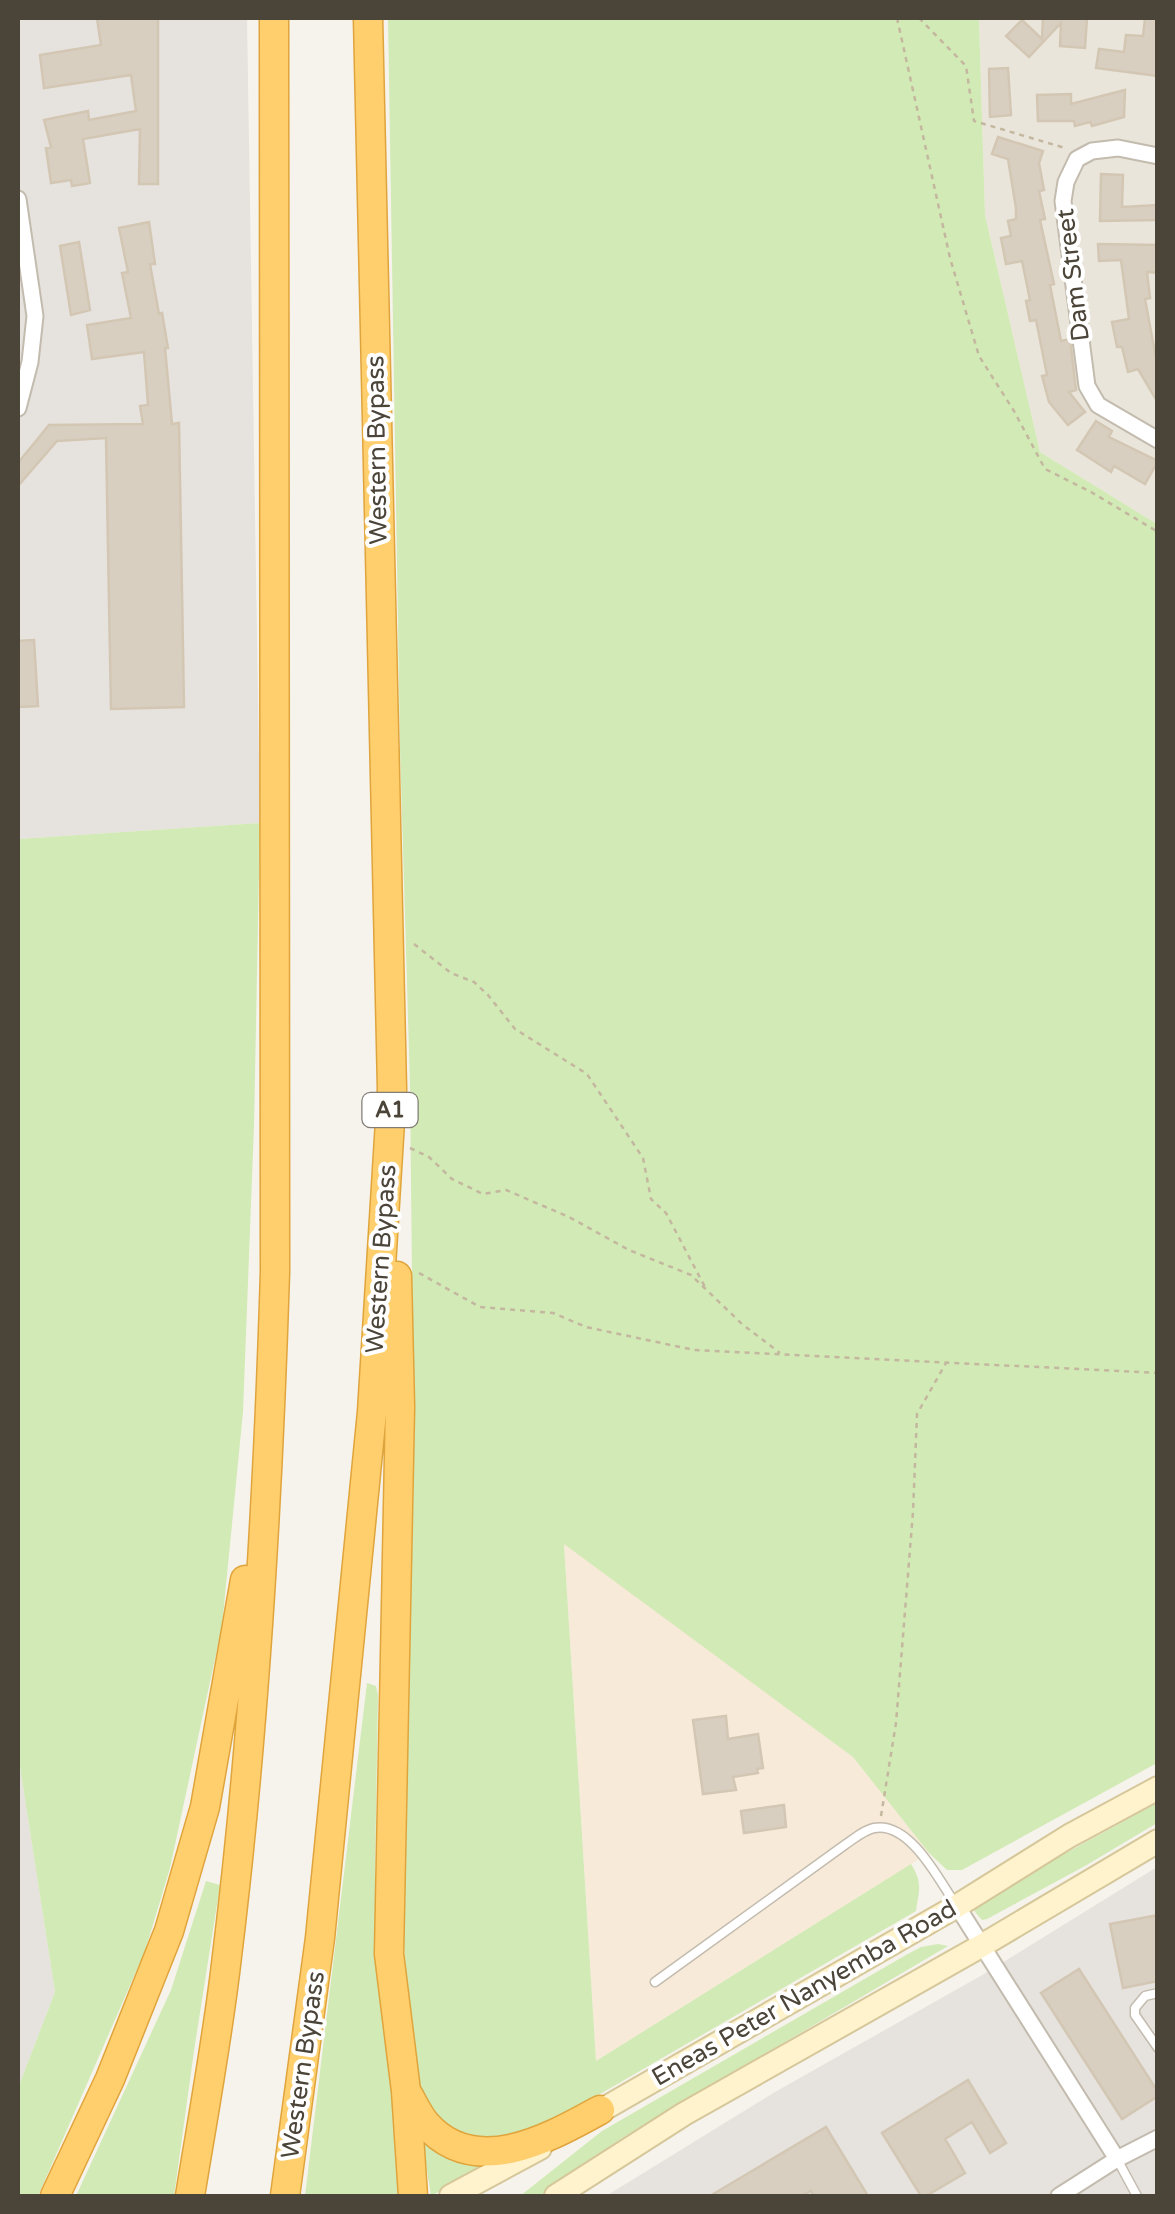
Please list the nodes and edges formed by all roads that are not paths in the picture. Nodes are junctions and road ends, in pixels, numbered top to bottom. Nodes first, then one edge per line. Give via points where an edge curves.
1 (274, 18) edge
2 (368, 18) edge
3 (1158, 156) edge
4 (18, 199) edge
5 (18, 408) edge
6 (1158, 440) edge
7 (392, 1089) junction
8 (270, 1437) junction
9 (1158, 1788) edge
10 (1158, 1840) edge
11 (957, 1906) junction
12 (981, 1946) junction
13 (656, 1982) dead end
14 (1158, 1992) edge
15 (1158, 2048) edge
16 (406, 2091) junction
17 (600, 2110) junction
18 (1158, 2138) edge
19 (1117, 2159) junction
20 (56, 2196) edge
21 (190, 2196) edge
22 (285, 2196) edge
23 (414, 2196) edge
24 (450, 2196) edge
25 (556, 2196) edge
26 (1059, 2196) edge
27 (1137, 2196) edge

1 - 8 highway via 276,1272
2 - 7 highway, Western Bypass / A1
3 - 6 street, Dam Street via 1092,151 1070,170 1063,202 1087,386 1098,405
4 - 5 street via 35,316
7 - 16 highway via 400,1407 389,1954
7 - 22 highway, Western Bypass / A1 via 372,1412 320,1938
8 - 20 highway via 206,1808 168,1931
8 - 21 highway via 227,1956
9 - 11 main road, Eneas Peter Nanyemba Road
10 - 12 main road, Eneas Peter Nanyemba Road
11 - 12 street
11 - 13 lane via 906,1837 879,1826
11 - 17 main road, Eneas Peter Nanyemba Road
12 - 19 street
12 - 25 main road, Eneas Peter Nanyemba Road via 684,2114
14 - 15 lane via 1145,1996 1135,2015
16 - 17 highway via 426,2124 452,2144 481,2152 555,2135
16 - 23 highway
17 - 24 main road, Eneas Peter Nanyemba Road
18 - 19 street
19 - 26 street
19 - 27 lane

